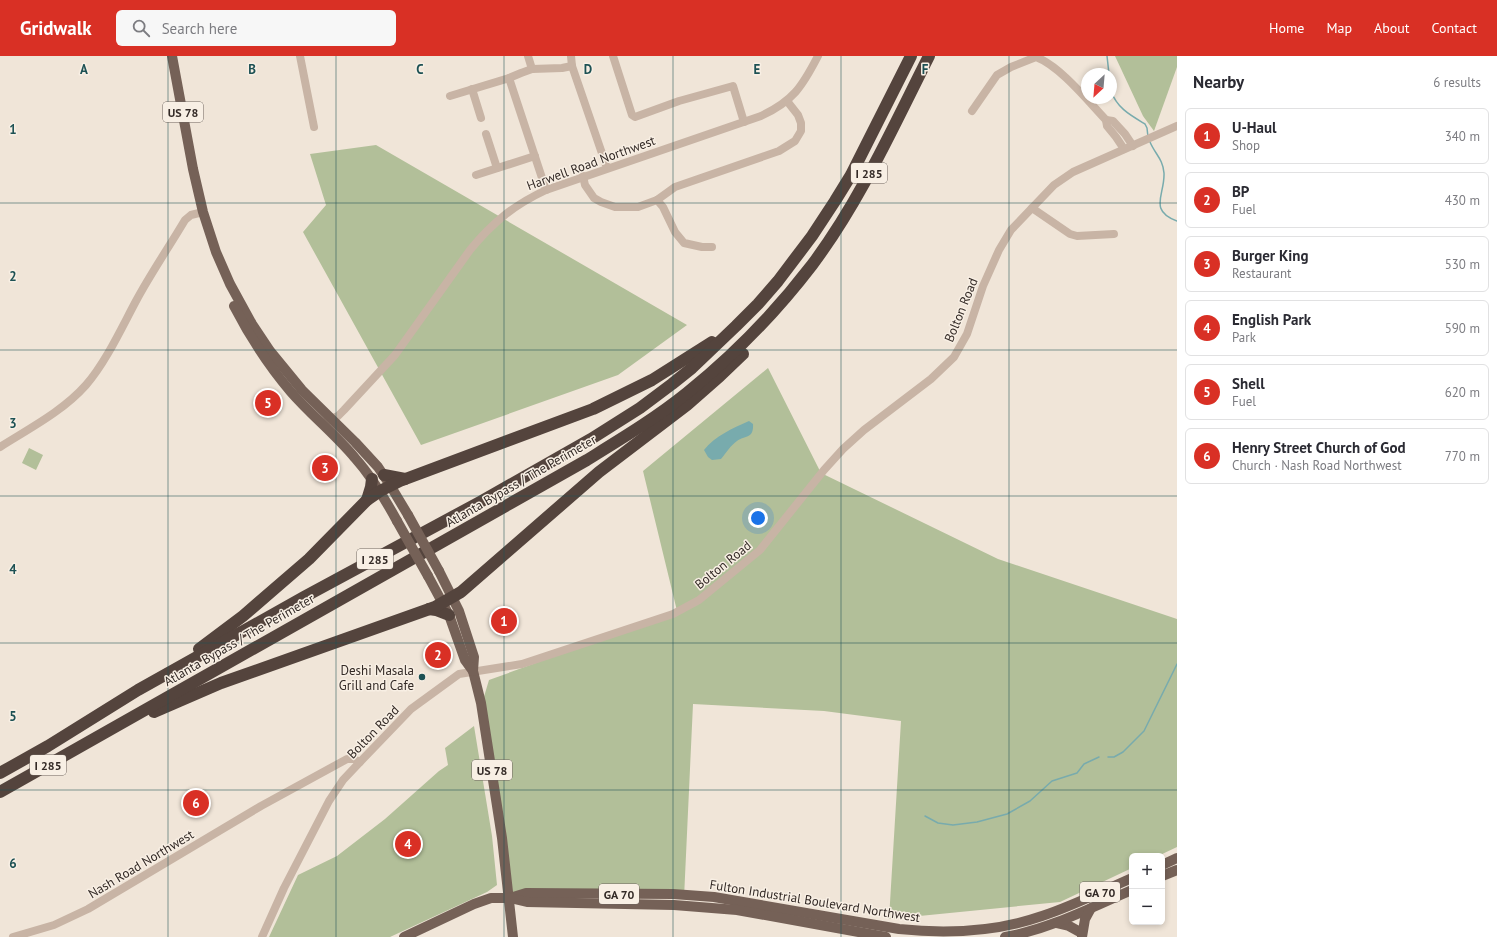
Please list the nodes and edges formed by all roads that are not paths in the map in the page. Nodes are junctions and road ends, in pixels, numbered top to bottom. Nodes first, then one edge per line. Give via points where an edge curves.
1 (172, 56) edge
2 (300, 56) edge
3 (528, 56) edge
4 (570, 56) edge
5 (613, 56) edge
6 (818, 56) edge
7 (911, 56) edge
8 (929, 56) edge
9 (1017, 60) edge
10 (572, 66) junction
11 (532, 70) junction
12 (509, 78) junction
13 (472, 89) junction
14 (450, 96) dead end
15 (787, 101) junction
16 (972, 112) dead end
17 (481, 118) dead end
18 (744, 122) junction
19 (1177, 126) edge
20 (314, 127) dead end
21 (1119, 133) junction
22 (486, 134) dead end
23 (1133, 146) junction
24 (1124, 150) junction
25 (535, 156) junction
26 (498, 168) junction
27 (607, 168) junction
28 (476, 175) dead end
29 (583, 176) junction
30 (546, 190) junction
31 (657, 200) junction
32 (1032, 208) junction
33 (201, 212) junction
34 (1114, 234) dead end
35 (712, 247) dead end
36 (797, 283) junction
37 (736, 326) junction
38 (331, 419) junction
39 (321, 423) junction
40 (0, 447) edge
41 (372, 479) junction
42 (385, 484) junction
43 (368, 500) junction
44 (448, 600) junction
45 (429, 609) junction
46 (449, 615) junction
47 (473, 670) junction
48 (138, 690) junction
49 (96, 737) junction
50 (360, 762) junction
51 (0, 773) edge
52 (0, 792) edge
53 (1177, 858) edge
54 (1165, 864) edge
55 (1177, 870) edge
56 (1165, 875) edge
57 (1129, 879) edge
58 (1129, 891) edge
59 (510, 898) junction
60 (1091, 908) junction
61 (1056, 923) junction
62 (1081, 935) edge
63 (13, 937) edge
64 (262, 937) edge
65 (404, 937) edge
66 (513, 937) edge
67 (886, 937) edge
68 (1005, 937) edge

1 - 33 main road, US 78
2 - 20 street
3 - 11 street
4 - 10 street
5 - 18 street via 632,115 635,117 733,86
6 - 15 street, Harwell Road Northwest via 798,90
7 - 37 highway, Atlanta Bypass / The Perimeter / I 285 via 835,201 778,281
8 - 36 highway, Atlanta Bypass / The Perimeter / I 285 via 859,191 825,247
9 - 16 street via 997,75
9 - 21 street via 1034,57 1046,60 1106,120 1107,126
10 - 11 street
10 - 27 street
11 - 12 street
12 - 13 street
12 - 25 street
13 - 14 street
13 - 17 street
15 - 18 street, Harwell Road Northwest via 776,109
15 - 31 street via 801,123 801,131 795,141 779,152 675,187
18 - 27 street, Harwell Road Northwest
19 - 23 street, Bolton Road
21 - 23 street
21 - 24 street
22 - 26 street
23 - 24 street, Bolton Road
24 - 32 street, Bolton Road via 1073,172 1054,185
25 - 26 street
25 - 30 street
26 - 28 street
27 - 29 street, Harwell Road Northwest
29 - 30 street, Harwell Road Northwest
29 - 31 street via 585,185 594,198 615,207 638,207
30 - 38 street, Harwell Road Northwest via 511,209 484,233 395,355 344,410
31 - 35 street via 684,243
32 - 34 street via 1070,234
32 - 47 street, Bolton Road via 1011,230 998,250 967,334 954,357 931,379 843,449 770,540 749,560 699,600 673,614 522,664
33 - 38 main road, US 78 via 222,268 252,324 289,376
33 - 39 main road, US 78 via 206,241 216,268 251,338 280,379
33 - 40 street via 185,220 87,384 67,403
36 - 44 highway via 754,342 687,406 599,472 473,584
36 - 49 highway, Atlanta Bypass / The Perimeter / I 285 via 744,342 719,365 688,392 633,432
37 - 42 highway via 652,380 593,409 406,479
37 - 48 highway, Atlanta Bypass / The Perimeter / I 285 via 692,368 610,428
38 - 39 street, Harwell Road Northwest
38 - 42 main road, US 78 via 366,454
39 - 41 main road, US 78
41 - 42 main road, US 78
41 - 43 highway
42 - 43 highway
42 - 44 main road, US 78, bridge via 408,515 439,570
42 - 44 main road, US 78, bridge via 397,521 428,576
43 - 48 highway via 309,559 243,616
44 - 45 highway
44 - 46 main road, US 78
44 - 47 main road, US 78 via 459,611 474,657
45 - 46 highway
45 - 49 highway via 221,683
46 - 47 main road, US 78 via 465,660
47 - 50 street, Bolton Road via 459,674 411,709
47 - 59 main road, US 78 via 492,770
48 - 51 highway, Atlanta Bypass / The Perimeter / I 285
49 - 52 highway, Atlanta Bypass / The Perimeter / I 285
50 - 63 street, Nash Road Northwest via 354,758 347,759 334,766 261,806 88,909 54,924
50 - 64 street, Bolton Road via 343,780 329,801
53 - 54 main road
55 - 56 main road
57 - 59 main road, Fulton Industrial Boulevard Northwest / GA 70 via 1032,920 987,929 952,931 899,929 701,896 526,893
58 - 60 main road, GA 70
59 - 65 main road, Fulton Industrial Boulevard Northwest via 491,898 474,904
59 - 66 main road, US 78
59 - 67 main road, Fulton Industrial Boulevard Northwest / GA 70 via 527,902 674,905 730,910
60 - 61 main road, GA 70
60 - 62 main road
61 - 62 main road via 1069,926
61 - 68 main road, GA 70

